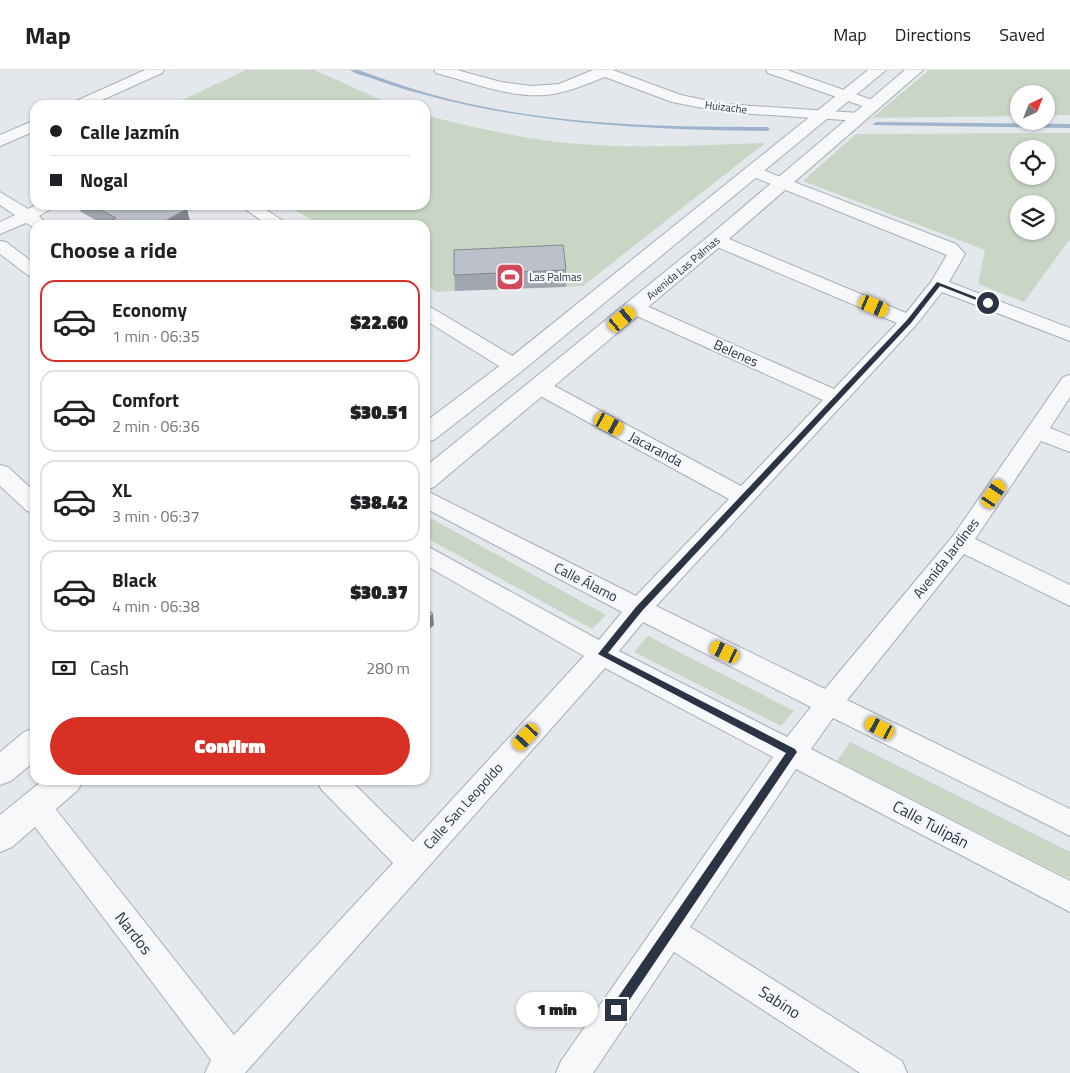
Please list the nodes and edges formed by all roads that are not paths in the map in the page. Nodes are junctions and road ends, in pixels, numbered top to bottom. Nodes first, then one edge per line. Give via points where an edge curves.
1 (157, 70) edge
2 (441, 70) edge
3 (773, 70) edge
4 (878, 70) edge
5 (915, 70) edge
6 (602, 71) edge
7 (845, 96) junction
8 (90, 100) edge
9 (866, 111) junction
10 (823, 113) junction
11 (30, 127) edge
12 (0, 141) edge
13 (752, 171) junction
14 (782, 182) junction
15 (0, 197) edge
16 (44, 210) edge
17 (255, 210) edge
18 (34, 220) edge
19 (272, 220) edge
20 (30, 221) edge
21 (0, 230) edge
22 (716, 240) junction
23 (0, 246) edge
24 (30, 268) edge
25 (939, 284) junction
26 (635, 308) junction
27 (430, 315) edge
28 (909, 321) junction
29 (1070, 335) edge
30 (514, 366) junction
31 (1070, 382) edge
32 (540, 387) junction
33 (836, 398) junction
34 (430, 430) edge
35 (1038, 431) junction
36 (1070, 445) edge
37 (0, 473) edge
38 (430, 476) edge
39 (745, 498) junction
40 (30, 500) edge
41 (430, 501) edge
42 (961, 542) junction
43 (430, 557) edge
44 (1070, 596) edge
45 (639, 609) junction
46 (602, 654) junction
47 (829, 703) junction
48 (30, 746) edge
49 (792, 752) junction
50 (0, 771) edge
51 (60, 785) edge
52 (336, 785) edge
53 (36, 806) junction
54 (1070, 823) edge
55 (0, 836) edge
56 (413, 862) junction
57 (1070, 897) edge
58 (670, 932) junction
59 (227, 1067) edge
60 (573, 1073) edge
61 (890, 1073) edge

1 - 8 street
2 - 6 street via 508,87 540,90 561,88
3 - 7 street
4 - 7 street
5 - 9 street, Avenida Las Palmas
6 - 10 street, Huizache via 677,99 723,108
7 - 9 street
7 - 10 street
9 - 10 street, Huizache
9 - 14 street, Avenida Las Palmas
10 - 13 street
11 - 12 street
13 - 14 street
13 - 30 street
14 - 22 street, Avenida Las Palmas
14 - 25 street, Calle San Leopoldo via 950,248 956,254
15 - 18 street
16 - 18 street
17 - 19 street
20 - 21 street
22 - 26 street, Avenida Las Palmas
22 - 28 street
23 - 24 street
25 - 28 street, Calle San Leopoldo
25 - 29 street
26 - 32 street, Avenida Las Palmas
26 - 33 street, Belenes
27 - 30 street
28 - 33 street, Calle San Leopoldo
30 - 34 street
31 - 35 street, Avenida Jardines
32 - 38 street, Avenida Las Palmas
32 - 39 street, Jacaranda
33 - 39 street, Calle San Leopoldo
35 - 36 street
35 - 42 street, Avenida Jardines
37 - 40 street
39 - 45 street, Calle San Leopoldo
41 - 45 street, Calle Álamo
42 - 44 street
42 - 47 street, Avenida Jardines
43 - 46 street
45 - 46 street, Calle San Leopoldo
45 - 47 street, Calle Álamo
46 - 49 street
46 - 56 street, Calle San Leopoldo
47 - 49 street, Avenida Jardines
47 - 54 street
48 - 50 street
49 - 57 street, Calle Tulipán
49 - 58 street, Avenida Jardines
51 - 53 street
52 - 56 street
53 - 55 street
53 - 59 street, Nardos
56 - 59 street, Calle San Leopoldo
58 - 60 street, Avenida Jardines
58 - 61 street, Sabino

